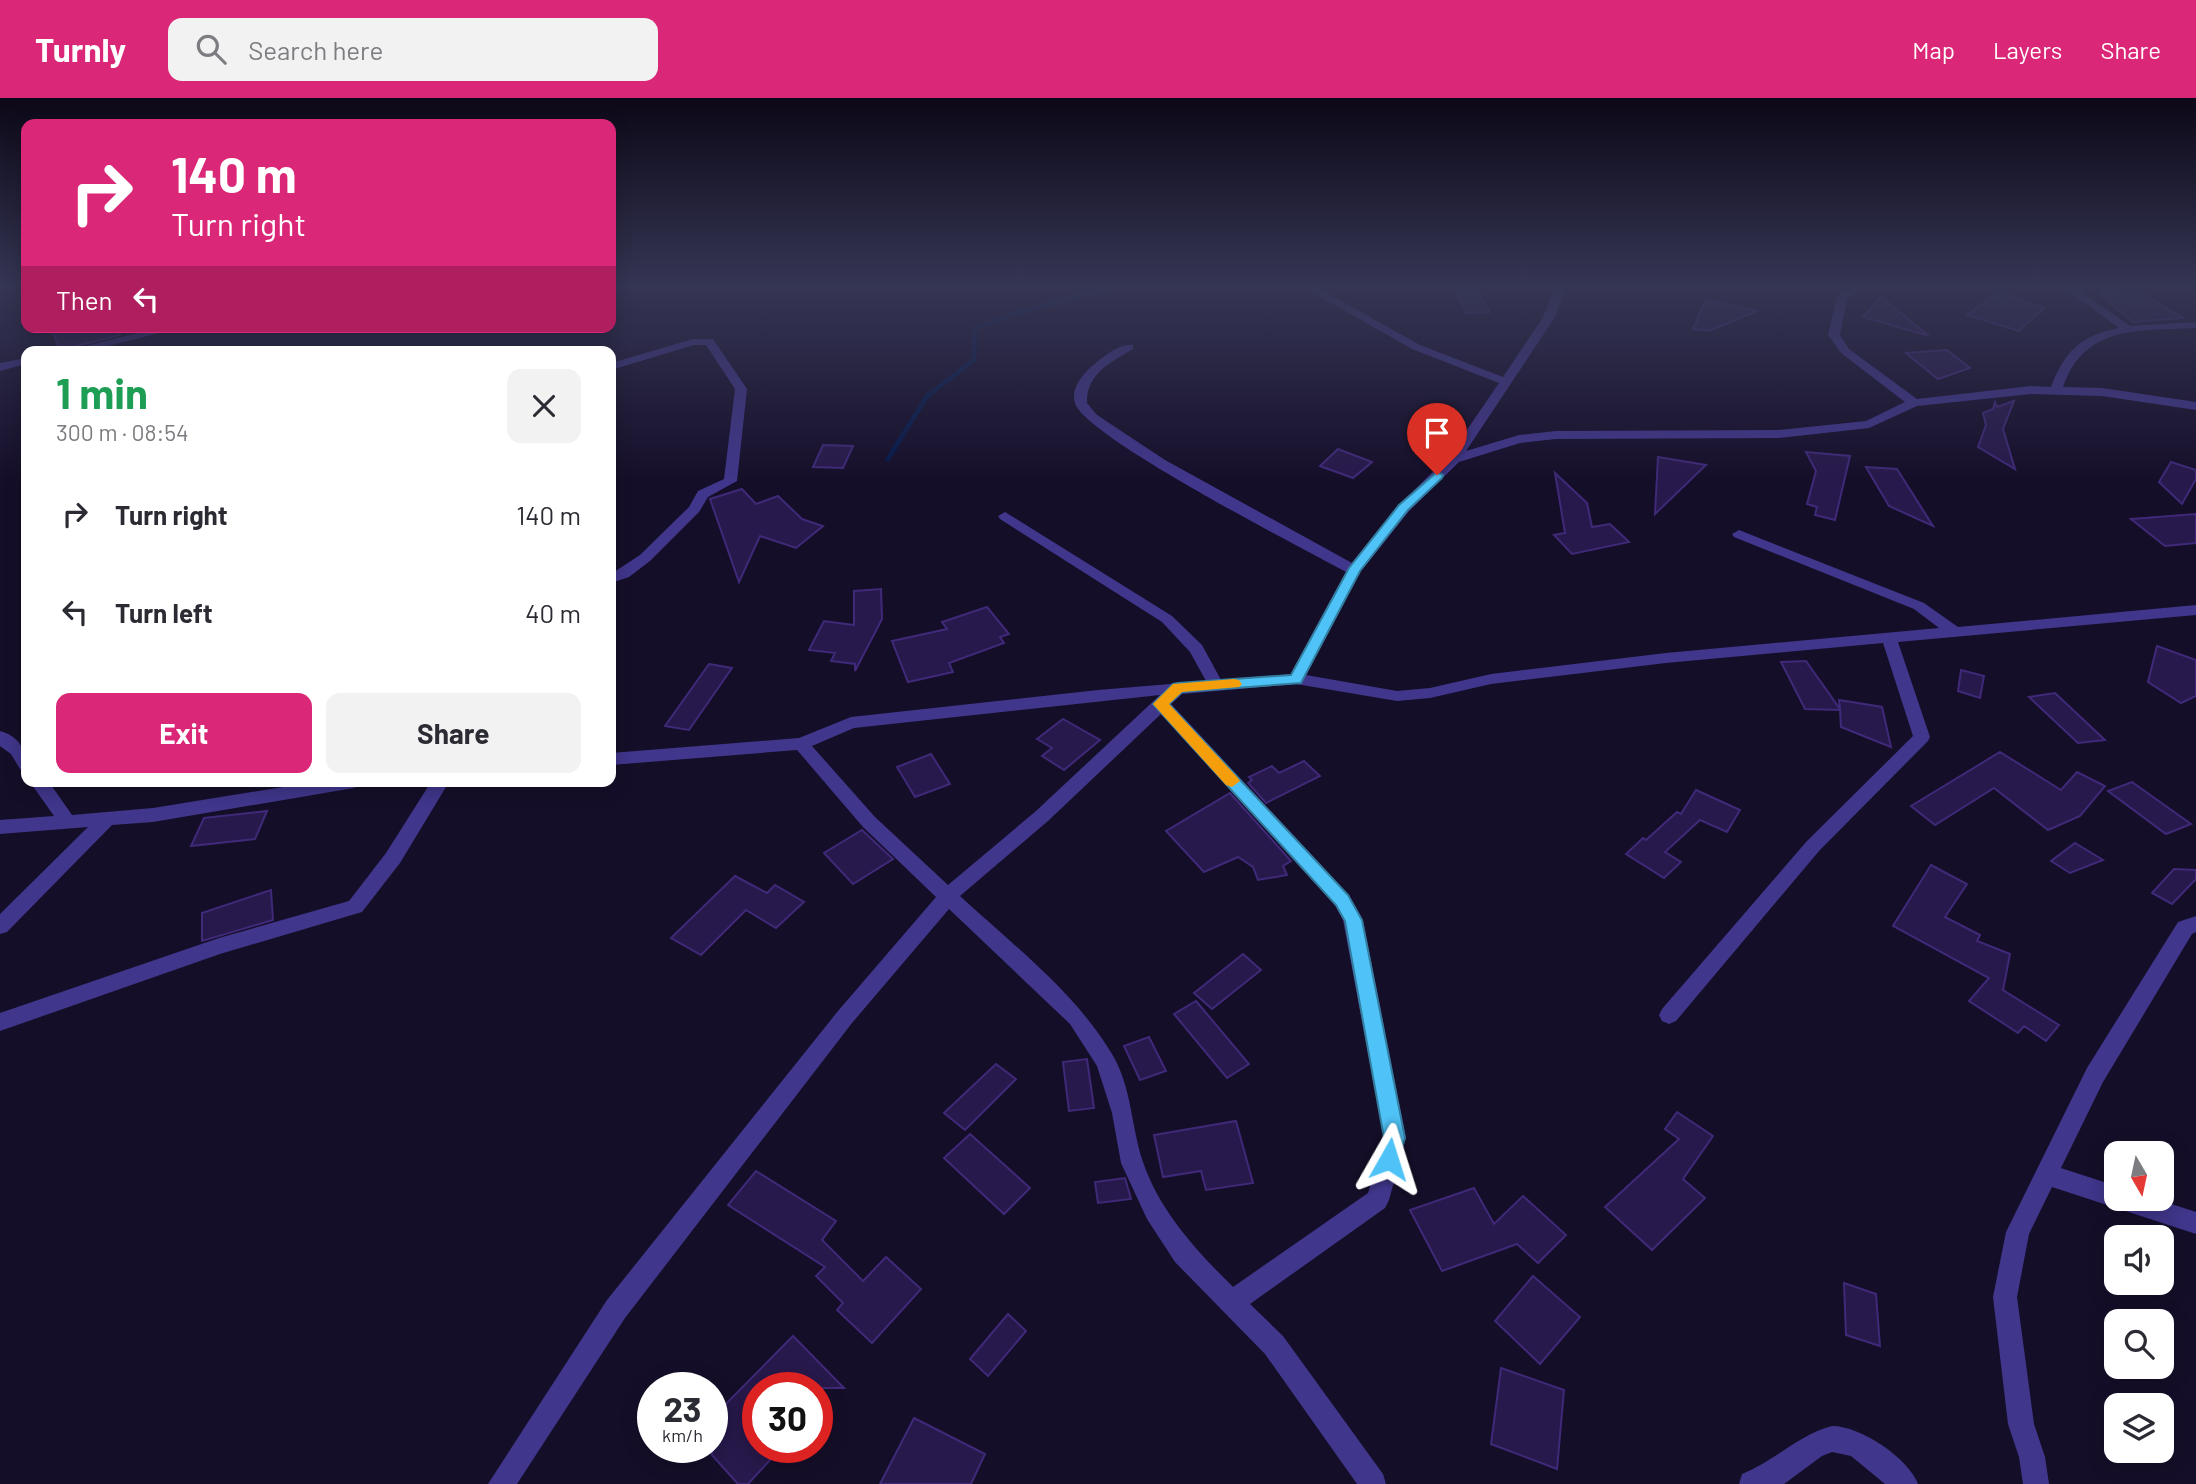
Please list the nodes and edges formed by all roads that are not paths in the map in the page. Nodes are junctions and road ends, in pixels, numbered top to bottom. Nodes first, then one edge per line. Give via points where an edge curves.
1 (657, 353) edge
2 (717, 353) edge
3 (1118, 353) edge
4 (1431, 353) edge
5 (1525, 353) edge
6 (1847, 353) edge
7 (2077, 353) edge
8 (21, 362) edge
9 (616, 365) edge
10 (0, 367) edge
11 (1506, 382) junction
12 (2057, 388) junction
13 (1914, 402) junction
14 (2196, 406) edge
15 (1454, 459) junction
16 (1005, 516) dead end
17 (1739, 534) dead end
18 (1354, 570) junction
19 (616, 577) edge
20 (2196, 610) edge
21 (1956, 633) junction
22 (1890, 640) junction
23 (1296, 680) junction
24 (1216, 685) junction
25 (1178, 688) junction
26 (1161, 704) junction
27 (0, 737) edge
28 (801, 744) junction
29 (21, 757) edge
30 (616, 759) edge
31 (43, 787) edge
32 (324, 787) edge
33 (437, 787) edge
34 (108, 818) junction
35 (68, 822) junction
36 (0, 827) edge
37 (948, 896) junction
38 (2196, 924) edge
39 (0, 926) edge
40 (1669, 1015) dead end
41 (0, 1022) edge
42 (2047, 1174) junction
43 (2104, 1192) edge
44 (2160, 1211) edge
45 (2196, 1223) edge
46 (1231, 1303) junction
47 (501, 1484) edge
48 (1373, 1484) edge
49 (1752, 1484) edge
50 (1905, 1484) edge
51 (2036, 1484) edge

1 - 9 street
2 - 19 street via 741,389 730,481 703,494 645,558
3 - 18 street via 1089,376 1081,396 1082,407 1094,421
4 - 11 street
5 - 11 street
6 - 13 street
7 - 12 street via 2062,367
8 - 10 street
11 - 15 street
12 - 13 street
12 - 14 street
13 - 15 street via 1869,424 1779,433 1556,435 1519,439
15 - 18 street via 1404,508
16 - 24 street via 1167,619 1202,654
17 - 21 street via 1919,607
18 - 23 street
20 - 21 street
21 - 22 street
22 - 23 street via 1666,658 1491,679 1397,696
22 - 40 street via 1922,737 1812,846
23 - 24 street
24 - 25 street
25 - 26 street
25 - 28 street via 851,723
26 - 37 street via 1042,816
26 - 46 street via 1342,900 1353,920 1395,1138 1377,1200
27 - 29 street
28 - 30 street
28 - 37 street via 869,822
31 - 35 street
32 - 34 street
33 - 41 street via 393,858 355,907 219,946
34 - 35 street
34 - 39 street
35 - 36 street
37 - 46 street via 1077,1018 1106,1062 1123,1113 1132,1163 1155,1211 1183,1254
37 - 47 street via 845,1017 616,1309
38 - 42 street via 2185,928 2095,1075
42 - 43 street
42 - 51 street via 2018,1232 2005,1297 2021,1424
44 - 45 street
46 - 48 street via 1274,1345
49 - 50 street via 1776,1474 1805,1450 1844,1439

